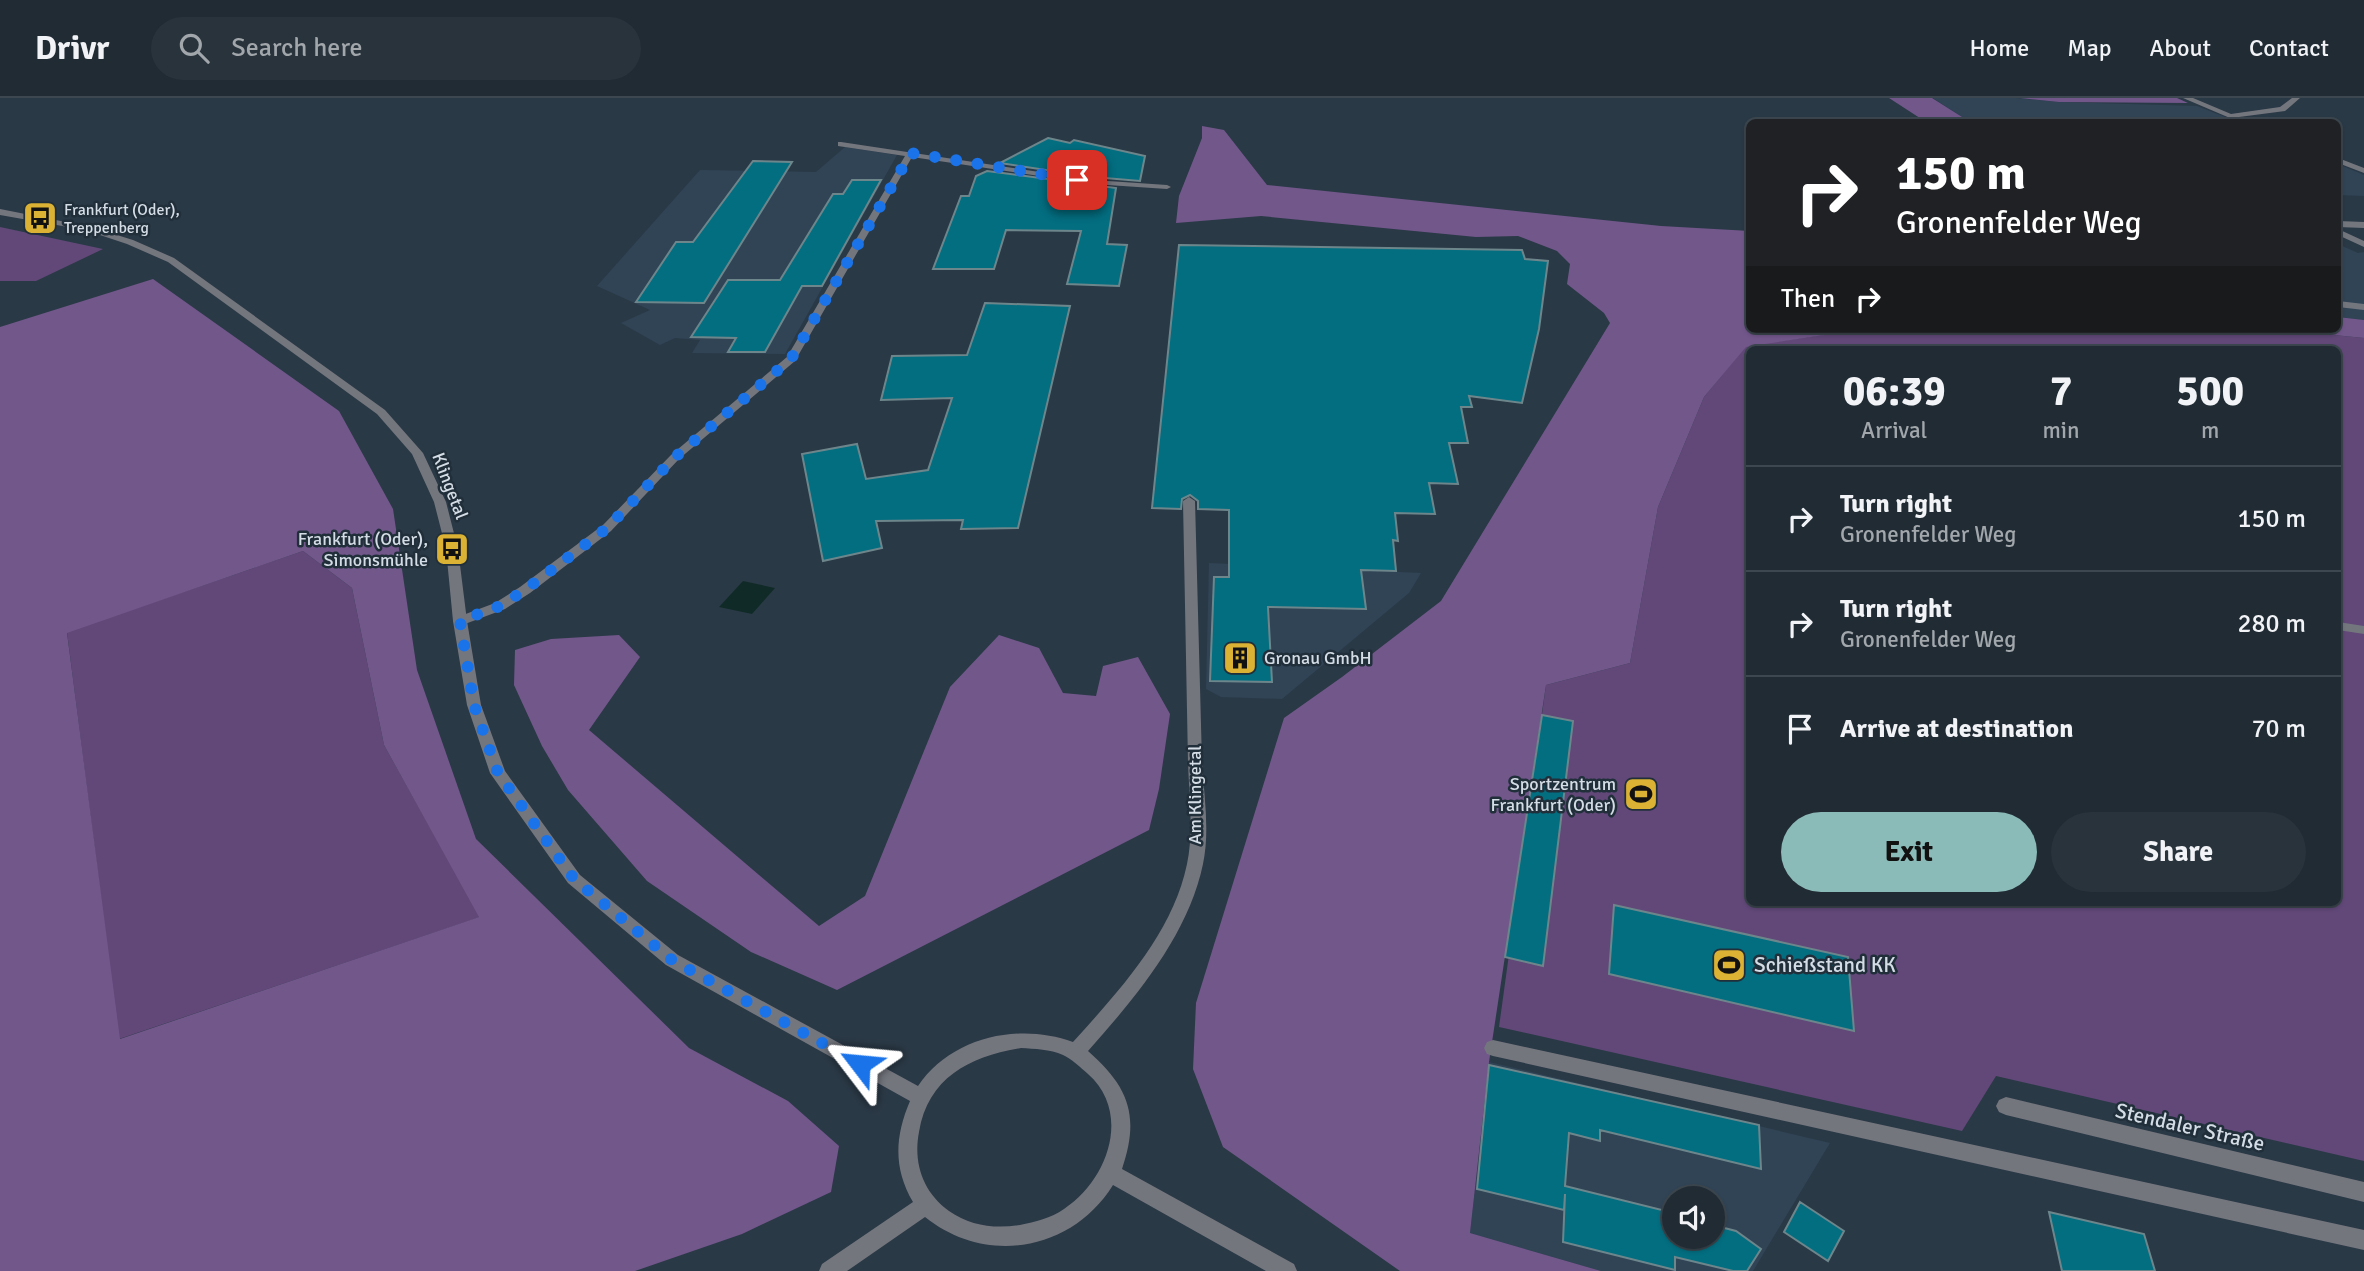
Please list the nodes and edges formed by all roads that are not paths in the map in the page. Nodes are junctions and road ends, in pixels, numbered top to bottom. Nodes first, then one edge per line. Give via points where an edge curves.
1 (2187, 98) edge
2 (2206, 98) edge
3 (2296, 98) edge
4 (2246, 118) edge
5 (841, 144) dead end
6 (911, 153) junction
7 (2341, 153) edge
8 (2341, 161) edge
9 (2364, 163) edge
10 (2364, 171) edge
11 (1167, 187) dead end
12 (0, 212) edge
13 (2341, 224) edge
14 (2364, 225) edge
15 (2341, 233) edge
16 (2364, 244) edge
17 (2341, 304) edge
18 (2364, 307) edge
19 (1189, 501) dead end
20 (460, 621) junction
21 (2341, 626) edge
22 (2364, 630) edge
23 (1493, 1048) dead end
24 (1076, 1052) junction
25 (920, 1097) junction
26 (2006, 1106) dead end
27 (1111, 1173) junction
28 (2364, 1192) edge
29 (926, 1205) junction
30 (2364, 1240) edge
31 (829, 1271) edge
32 (1287, 1271) edge

1 - 4 street
2 - 4 street
3 - 4 street via 2282,109
5 - 6 street
6 - 11 street via 1093,182
6 - 20 street via 791,359 675,457 607,528 500,606
7 - 9 street
8 - 10 street
12 - 20 street, Klingetal via 90,227 141,244 171,260 381,412 417,453 440,502 452,549
13 - 14 street
15 - 16 street
17 - 18 street
19 - 24 street, Am Klingetal via 1195,863 1178,917 1109,1016
20 - 25 street, Klingetal via 474,705 498,773 574,879 672,960
21 - 22 street
23 - 30 street
24 - 25 street via 1049,1042 991,1044 939,1073
24 - 27 street via 1097,1069 1113,1091 1121,1117 1120,1146
25 - 29 street via 909,1124 906,1153 912,1180
26 - 28 street, Stendaler Straße
27 - 29 street via 1090,1203 1060,1225 1024,1237 987,1237 953,1226
27 - 32 street
29 - 31 street

